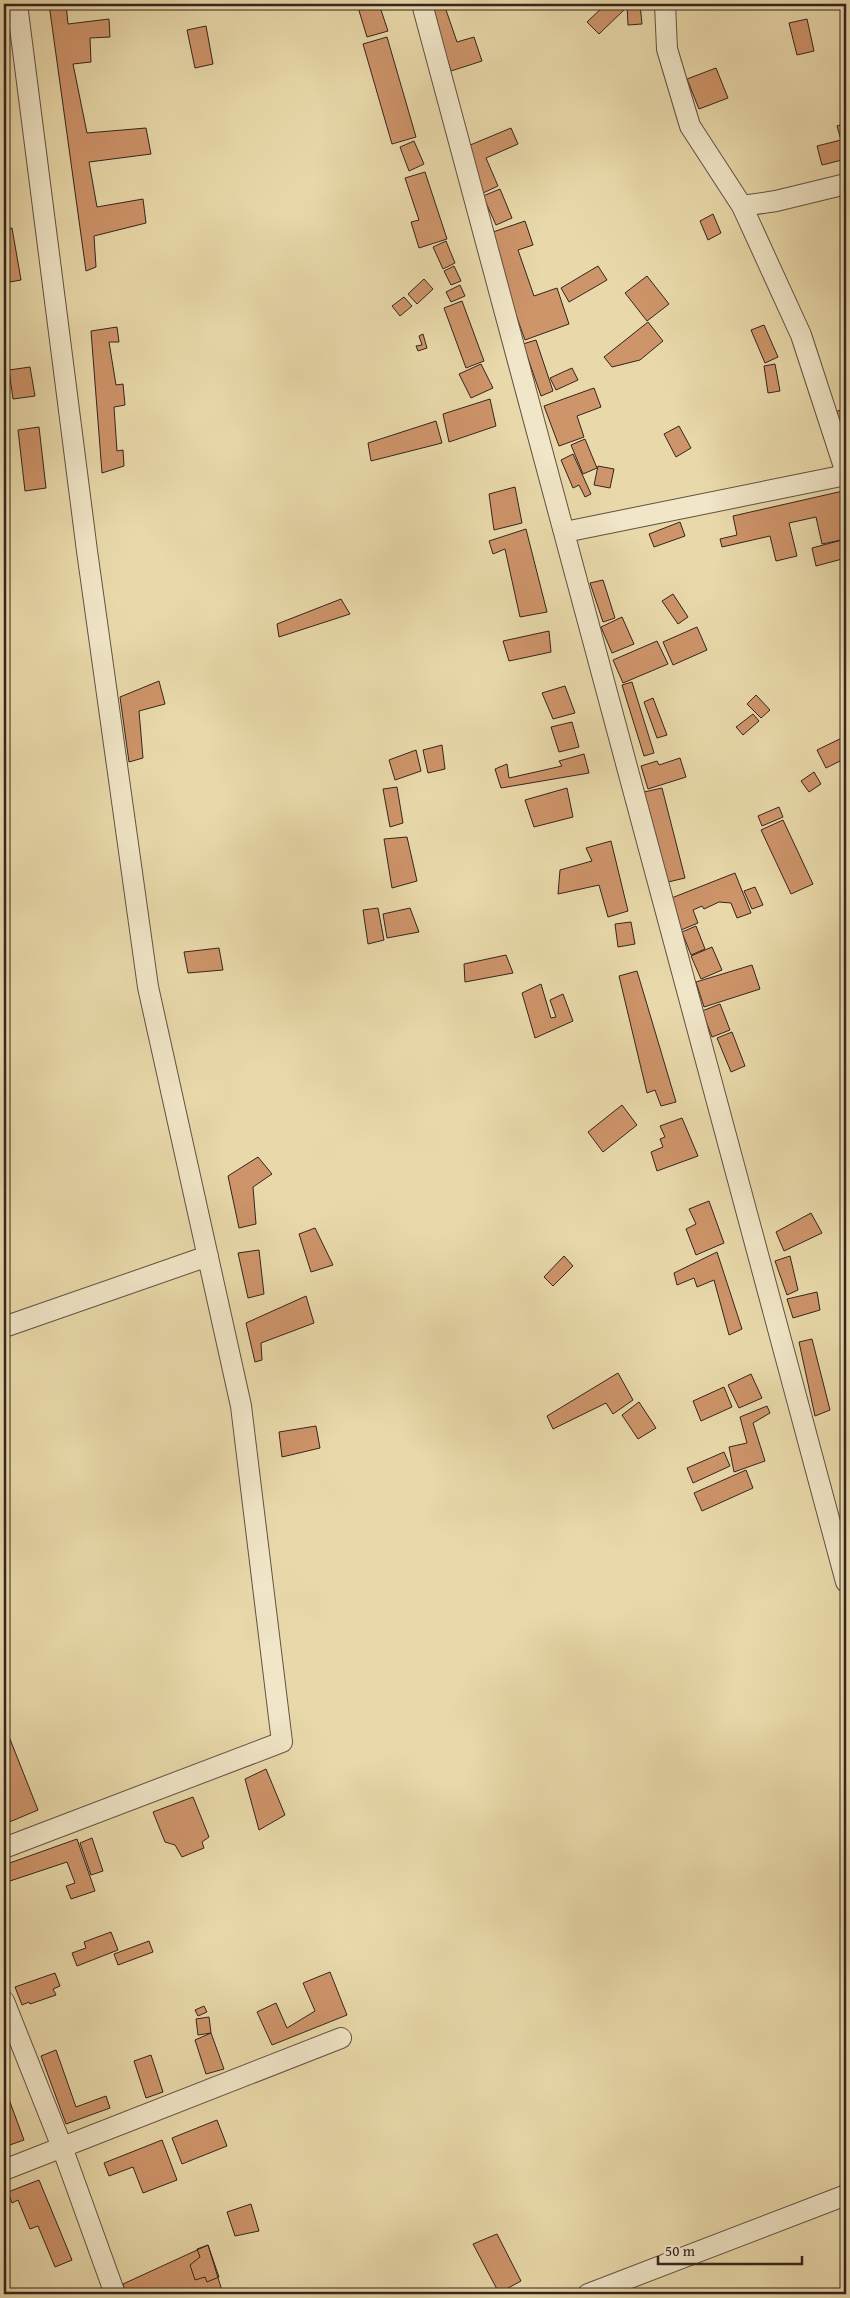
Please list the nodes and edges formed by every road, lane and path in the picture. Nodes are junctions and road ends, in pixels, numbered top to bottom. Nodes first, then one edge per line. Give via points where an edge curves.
1 (18, 4) edge
2 (422, 4) edge
3 (665, 4) edge
4 (846, 184) edge
5 (742, 206) junction
6 (846, 474) edge
7 (565, 532) junction
8 (208, 1256) junction
9 (4, 1327) edge
10 (842, 1546) edge
11 (846, 1582) edge
12 (4, 1848) edge
13 (4, 2001) edge
14 (341, 2038) dead end
15 (62, 2147) junction
16 (4, 2170) edge
17 (846, 2195) edge
18 (115, 2294) edge
19 (588, 2294) edge

1 - 8 street via 87,551 148,987
2 - 7 street
3 - 5 street via 667,49 690,126
4 - 5 street
5 - 6 street via 801,335
6 - 7 street
7 - 10 street
8 - 9 street
8 - 12 street via 241,1406 282,1742
10 - 11 street
13 - 15 street
14 - 15 street
15 - 16 street
15 - 18 street
17 - 19 street

